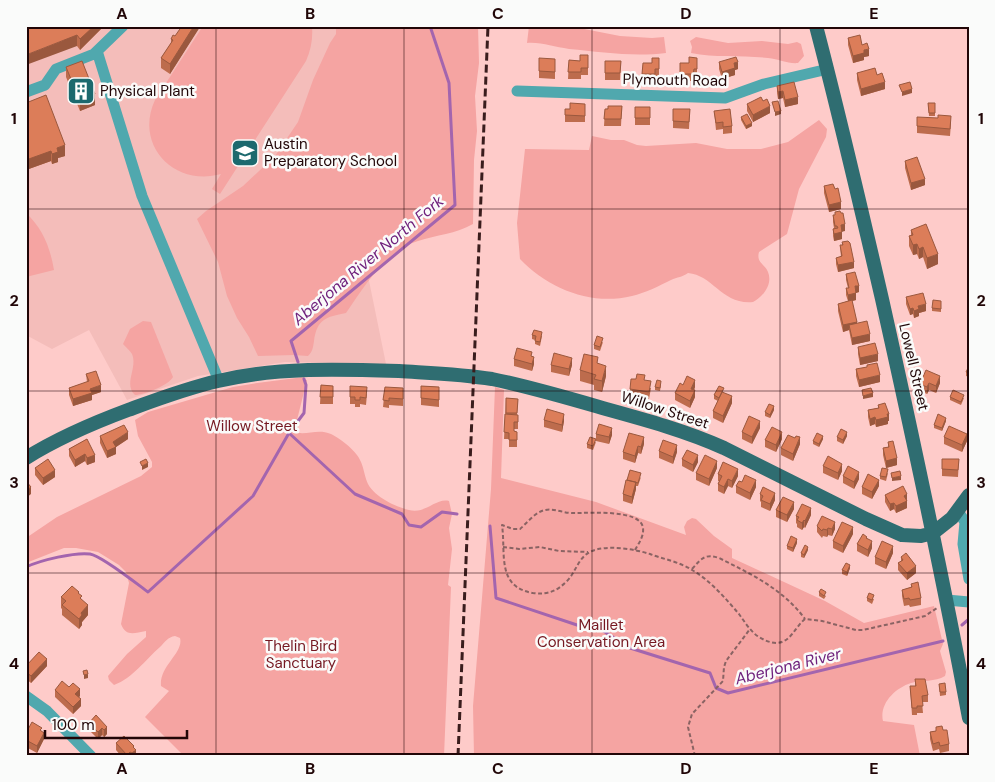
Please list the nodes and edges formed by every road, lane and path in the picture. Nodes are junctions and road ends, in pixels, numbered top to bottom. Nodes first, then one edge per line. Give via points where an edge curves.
1 (124, 26) edge
2 (816, 26) edge
3 (97, 51) junction
4 (828, 69) junction
5 (517, 91) dead end
6 (26, 92) edge
7 (219, 380) junction
8 (26, 458) edge
9 (969, 495) edge
10 (958, 512) junction
11 (933, 533) junction
12 (504, 547) junction
13 (635, 550) junction
14 (589, 552) junction
15 (692, 569) junction
16 (969, 579) edge
17 (947, 600) junction
18 (969, 602) edge
19 (804, 619) junction
20 (750, 629) junction
21 (26, 696) edge
22 (969, 718) edge
23 (91, 756) edge
24 (695, 756) edge

1 - 3 street
2 - 4 main road, Lowell Street
3 - 6 street via 56,69 45,85
3 - 7 street via 142,196
4 - 5 street, Plymouth Road via 764,84 725,98
4 - 11 main road, Lowell Street
7 - 8 main road, Willow Street via 88,426
7 - 11 main road, Willow Street via 286,372 359,370 450,374 507,382 695,436 751,460 894,532 910,536
9 - 10 main road
10 - 11 main road
10 - 16 street via 965,522 962,544
11 - 17 main road, Lowell Street
12 - 13 path via 502,525 520,528 542,511 552,509 573,514 604,513 637,518 644,529
12 - 14 path
12 - 14 path via 505,567 512,584 521,590 542,594 560,588
13 - 14 path via 606,548
13 - 15 path
15 - 19 path via 704,556 719,558 777,591
15 - 20 path via 714,588
17 - 18 street
17 - 19 path via 925,616 863,630
17 - 22 main road, Lowell Street
19 - 20 path via 792,636 778,643 768,642
20 - 24 path via 726,661 723,681 694,709 688,727
21 - 23 street

